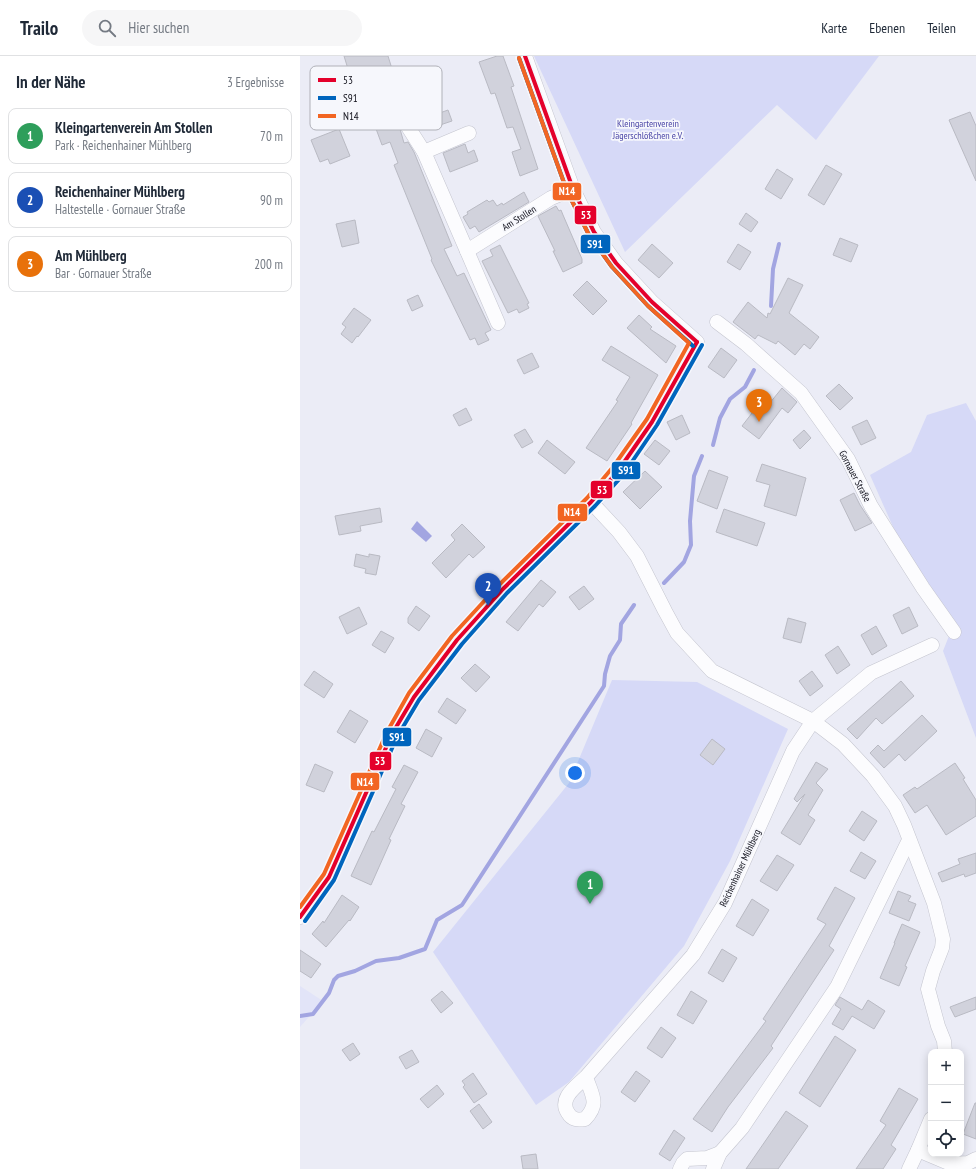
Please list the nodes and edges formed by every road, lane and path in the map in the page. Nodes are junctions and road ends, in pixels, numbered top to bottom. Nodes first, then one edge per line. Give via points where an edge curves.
1 (525, 56) edge
2 (410, 130) edge
3 (469, 133) dead end
4 (424, 152) junction
5 (573, 189) junction
6 (467, 251) junction
7 (717, 322) dead end
8 (498, 323) dead end
9 (591, 502) junction
10 (954, 632) dead end
11 (932, 645) dead end
12 (813, 721) junction
13 (909, 840) junction
14 (300, 917) edge
15 (945, 1049) edge
16 (586, 1077) dead end
17 (930, 1121) edge
18 (918, 1150) junction
19 (720, 1153) junction
20 (976, 1159) edge
21 (680, 1169) edge
22 (713, 1169) edge
23 (909, 1169) edge

1 - 5 street
2 - 4 street
3 - 4 street
4 - 6 street
5 - 6 street, Am Stollen via 551,198
5 - 9 street via 594,232 616,264 652,302 697,342 652,422 618,471
6 - 8 street
7 - 10 street, Gornauer Straße via 801,393 848,459 871,506 922,588
9 - 12 street via 637,556 664,611 678,633 712,671
9 - 14 street via 498,595 414,696 392,734 329,877
11 - 12 street, Reichenhainer Mühlberg via 871,673
12 - 13 street via 843,744 873,776 895,806
12 - 16 street, Reichenhainer Mühlberg via 793,751 725,903 692,955
13 - 15 street via 934,903 943,938 928,989
13 - 19 street via 837,986 742,1128
17 - 18 street
18 - 20 street via 951,1164 968,1163
18 - 23 street
19 - 21 street via 707,1158 687,1159
19 - 22 street

